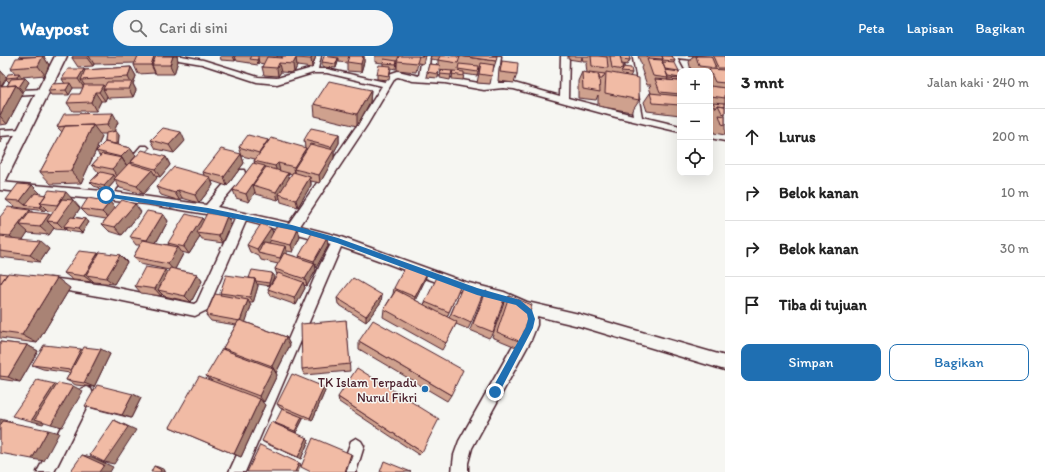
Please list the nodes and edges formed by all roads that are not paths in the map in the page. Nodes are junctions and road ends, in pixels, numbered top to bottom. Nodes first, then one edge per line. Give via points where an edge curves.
1 (61, 56) edge
2 (167, 56) edge
3 (317, 56) edge
4 (426, 56) edge
5 (497, 56) edge
6 (565, 56) edge
7 (627, 56) edge
8 (672, 56) edge
9 (678, 56) edge
10 (205, 59) edge
11 (725, 61) edge
12 (678, 68) edge
13 (313, 71) junction
14 (423, 79) junction
15 (387, 85) junction
16 (493, 87) junction
17 (43, 92) junction
18 (0, 94) edge
19 (564, 100) junction
20 (638, 119) junction
21 (677, 128) edge
22 (23, 132) junction
23 (0, 133) edge
24 (713, 136) edge
25 (725, 138) edge
26 (144, 148) dead end
27 (240, 173) dead end
28 (0, 178) edge
29 (0, 186) edge
30 (106, 195) junction
31 (208, 210) junction
32 (242, 217) junction
33 (292, 228) junction
34 (338, 241) junction
35 (35, 280) edge
36 (524, 306) junction
37 (725, 363) edge
38 (86, 394) dead end
39 (356, 446) dead end
40 (44, 472) edge
41 (237, 472) edge
42 (348, 472) edge
43 (460, 472) edge

1 - 17 street
2 - 10 street
3 - 13 street
4 - 14 street
5 - 16 street
6 - 19 street
7 - 20 street
8 - 12 street
9 - 11 street
10 - 13 street via 258,79 290,78
13 - 15 street via 328,71
14 - 15 street via 396,74
14 - 16 street
15 - 33 street
16 - 19 street via 514,86
17 - 18 street
17 - 22 street
19 - 20 street
20 - 21 street
22 - 23 street
22 - 28 street
24 - 25 street
26 - 30 street
27 - 31 street
29 - 30 street
30 - 31 street
31 - 32 street
32 - 33 street
32 - 35 street via 202,306 195,310
33 - 34 street
34 - 36 street via 477,292 518,302
34 - 41 street
36 - 37 street
36 - 43 street via 532,319 530,328 469,437 460,458
38 - 40 street
39 - 42 street

